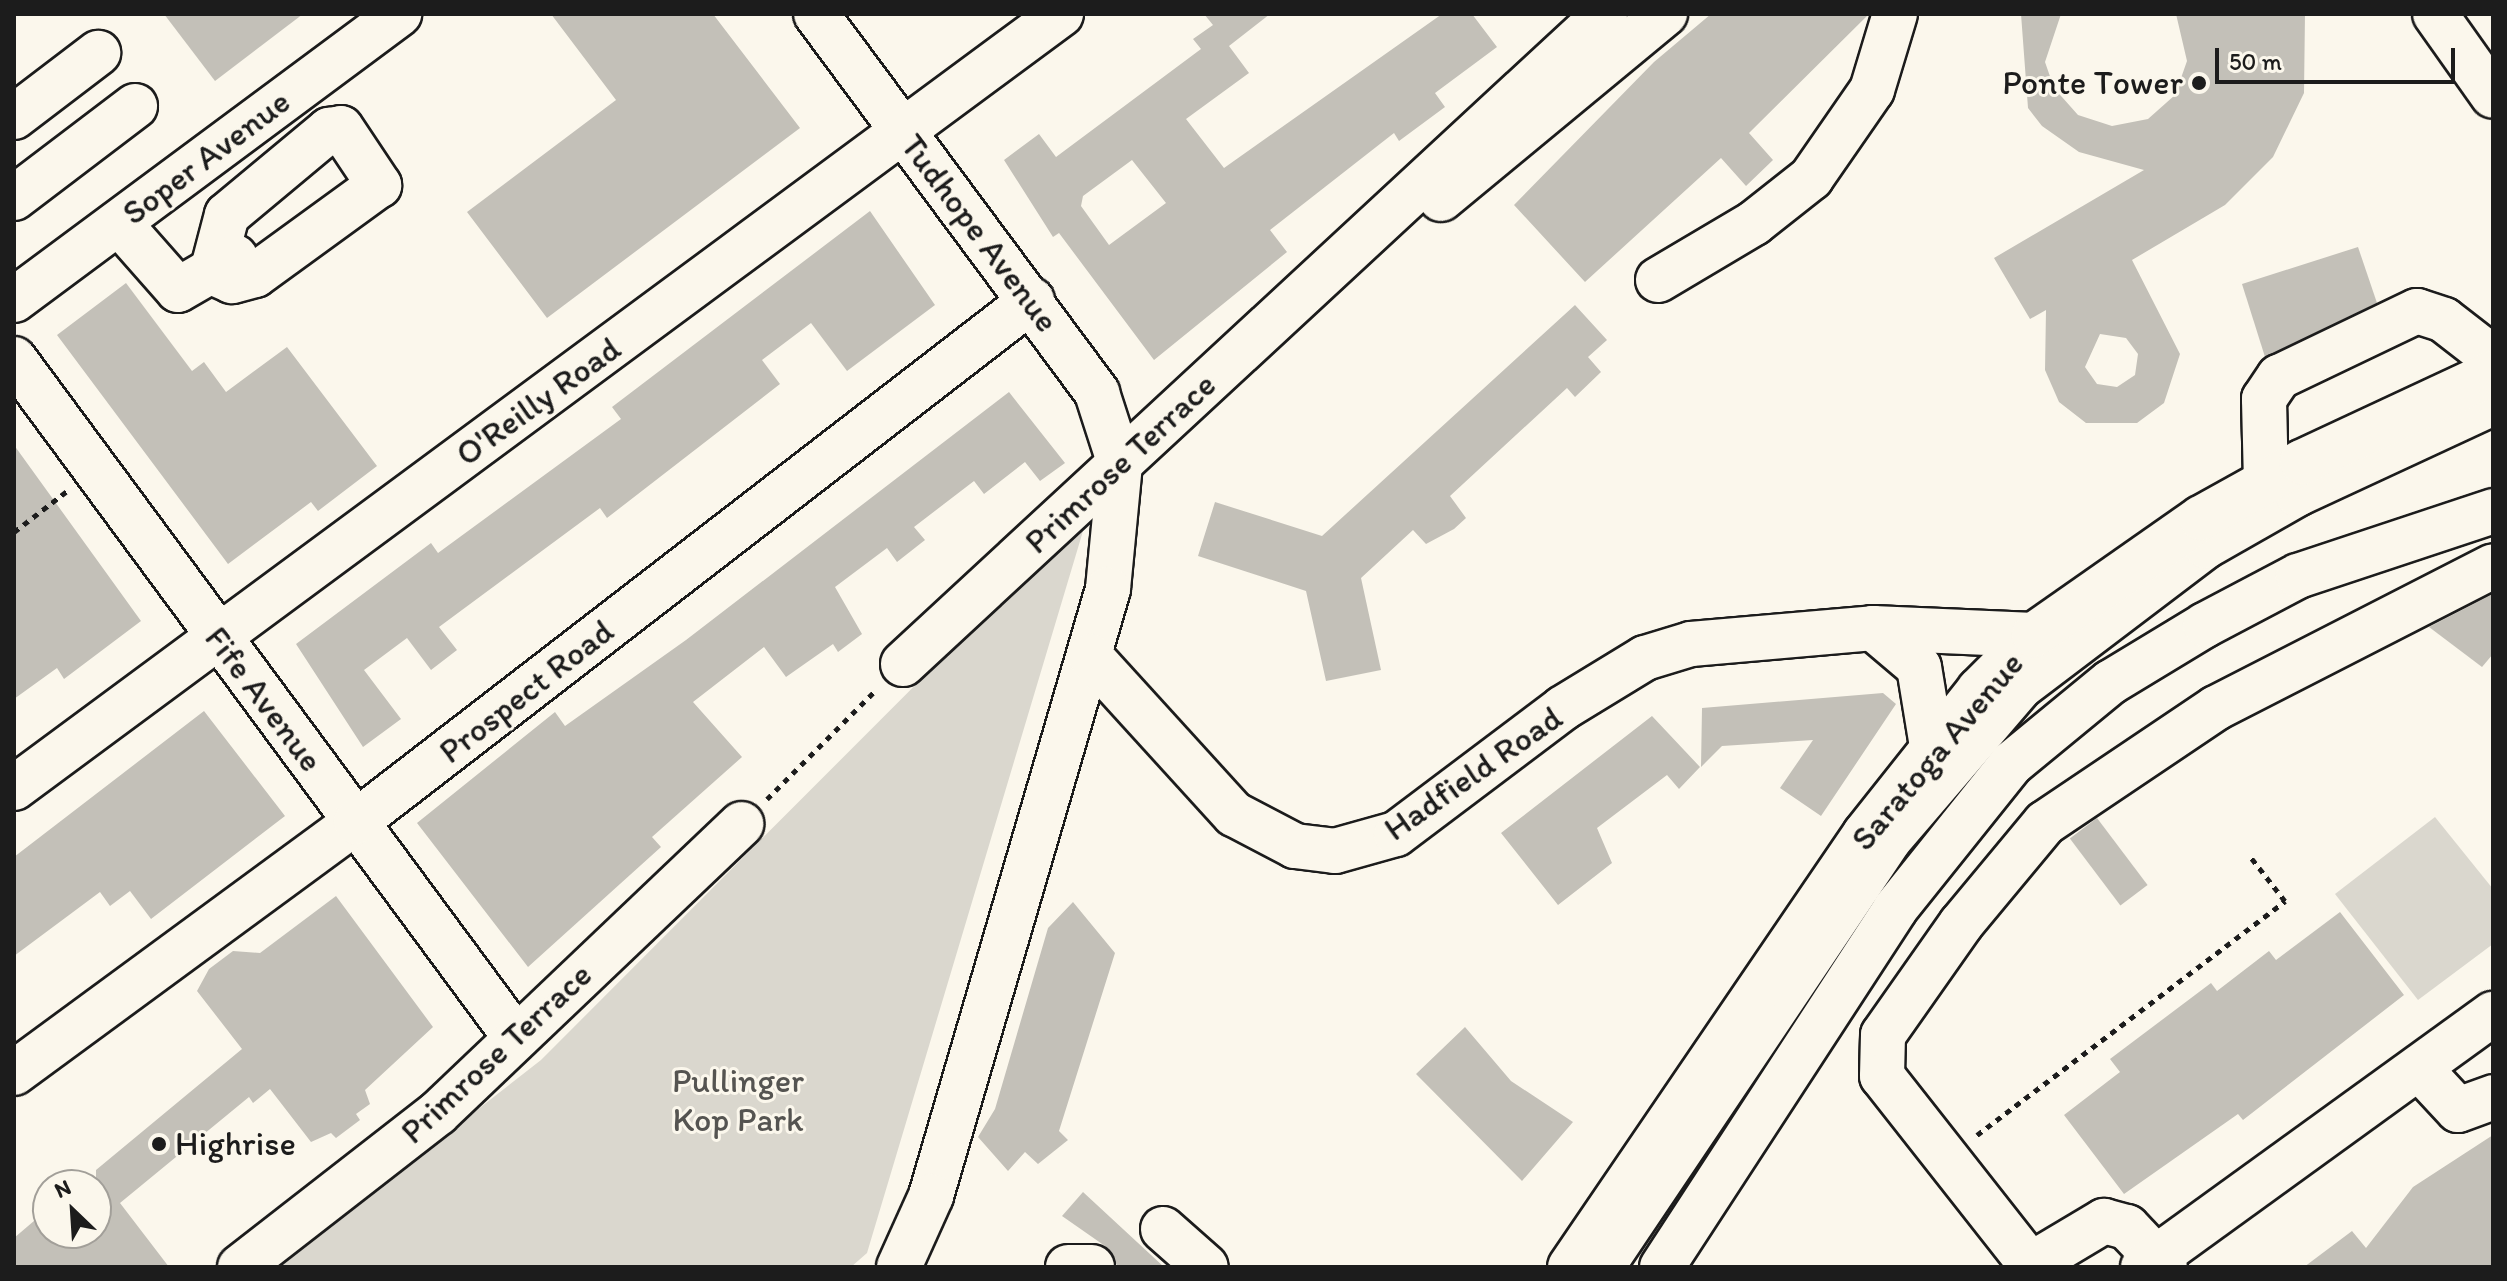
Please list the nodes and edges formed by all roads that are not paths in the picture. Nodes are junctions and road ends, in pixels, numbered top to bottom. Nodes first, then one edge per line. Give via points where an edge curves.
1 (399, 14) edge
2 (816, 14) edge
3 (1061, 14) edge
4 (1605, 14) edge
5 (1665, 14) edge
6 (1895, 14) edge
7 (2435, 14) edge
8 (2456, 14) edge
9 (98, 53) dead end
10 (2493, 68) edge
11 (2493, 96) edge
12 (135, 106) dead end
13 (14, 117) edge
14 (906, 133) junction
15 (14, 198) edge
16 (301, 216) dead end
17 (119, 223) junction
18 (1336, 262) junction
19 (1658, 280) dead end
20 (14, 300) edge
21 (1032, 300) junction
22 (2493, 358) edge
23 (14, 359) edge
24 (2493, 373) edge
25 (2493, 403) edge
26 (2493, 425) edge
27 (1120, 464) junction
28 (2266, 482) junction
29 (2493, 511) edge
30 (2493, 566) edge
31 (1873, 628) junction
32 (2034, 635) junction
33 (217, 636) junction
34 (1090, 656) junction
35 (903, 664) road end
36 (1932, 746) junction
37 (14, 788) edge
38 (356, 822) junction
39 (741, 824) road end
40 (2493, 1014) edge
41 (516, 1038) junction
42 (2419, 1068) junction
43 (14, 1073) edge
44 (2493, 1097) edge
45 (1163, 1229) dead end
46 (2155, 1264) edge
47 (2028, 1266) edge
48 (240, 1267) edge
49 (899, 1267) edge
50 (1068, 1267) edge
51 (1092, 1267) edge
52 (1206, 1267) edge
53 (1570, 1267) edge
54 (1602, 1267) edge
55 (1629, 1267) edge
56 (1662, 1267) edge

1 - 17 street, Soper Avenue
2 - 14 street, Tudhope Avenue
3 - 14 street, O'Reilly Road
4 - 18 street, Primrose Terrace
5 - 18 street, Primrose Terrace via 1467,179
6 - 19 street via 1872,90 1811,178 1754,223
7 - 11 street
8 - 10 street
9 - 13 street
12 - 15 street
14 - 21 street, Tudhope Avenue
14 - 33 street, O'Reilly Road
16 - 17 street via 187,287 168,286
17 - 20 street, Soper Avenue
18 - 27 street, Primrose Terrace
21 - 27 street, Tudhope Avenue via 1097,393
21 - 38 street, Prospect Road
22 - 28 street via 2444,320 2417,311 2279,377 2264,399
23 - 33 street, Fife Avenue
24 - 28 street, Saratoga Avenue
25 - 54 street via 2297,494 2206,546 2020,687 1889,840
26 - 55 street via 2316,505 2220,560 2131,622 2020,717 1889,875
27 - 34 street via 1108,589
27 - 35 street, Primrose Terrace
28 - 32 street, Saratoga Avenue
29 - 56 street, Saratoga Avenue via 2298,576 2111,682 2011,764 1895,909
30 - 47 street via 2216,708 2045,823 1961,924 1883,1035 1882,1076
31 - 32 street, Hadfield Road
31 - 34 street, Hadfield Road via 1691,644 1645,658 1563,708 1396,834 1335,851 1295,846 1234,814
31 - 36 street via 1919,667
32 - 36 street, Saratoga Avenue
33 - 37 street, O'Reilly Road
33 - 38 street, Fife Avenue
34 - 49 street via 931,1196
36 - 53 street, Saratoga Avenue
38 - 41 street, Fife Avenue
38 - 43 street, Prospect Road
39 - 41 street, Primrose Terrace
40 - 42 street
41 - 48 street, Primrose Terrace via 438,1113
42 - 44 street via 2458,1110
42 - 46 street
45 - 52 street
46 - 47 street via 2127,1227 2104,1221
50 - 51 street

